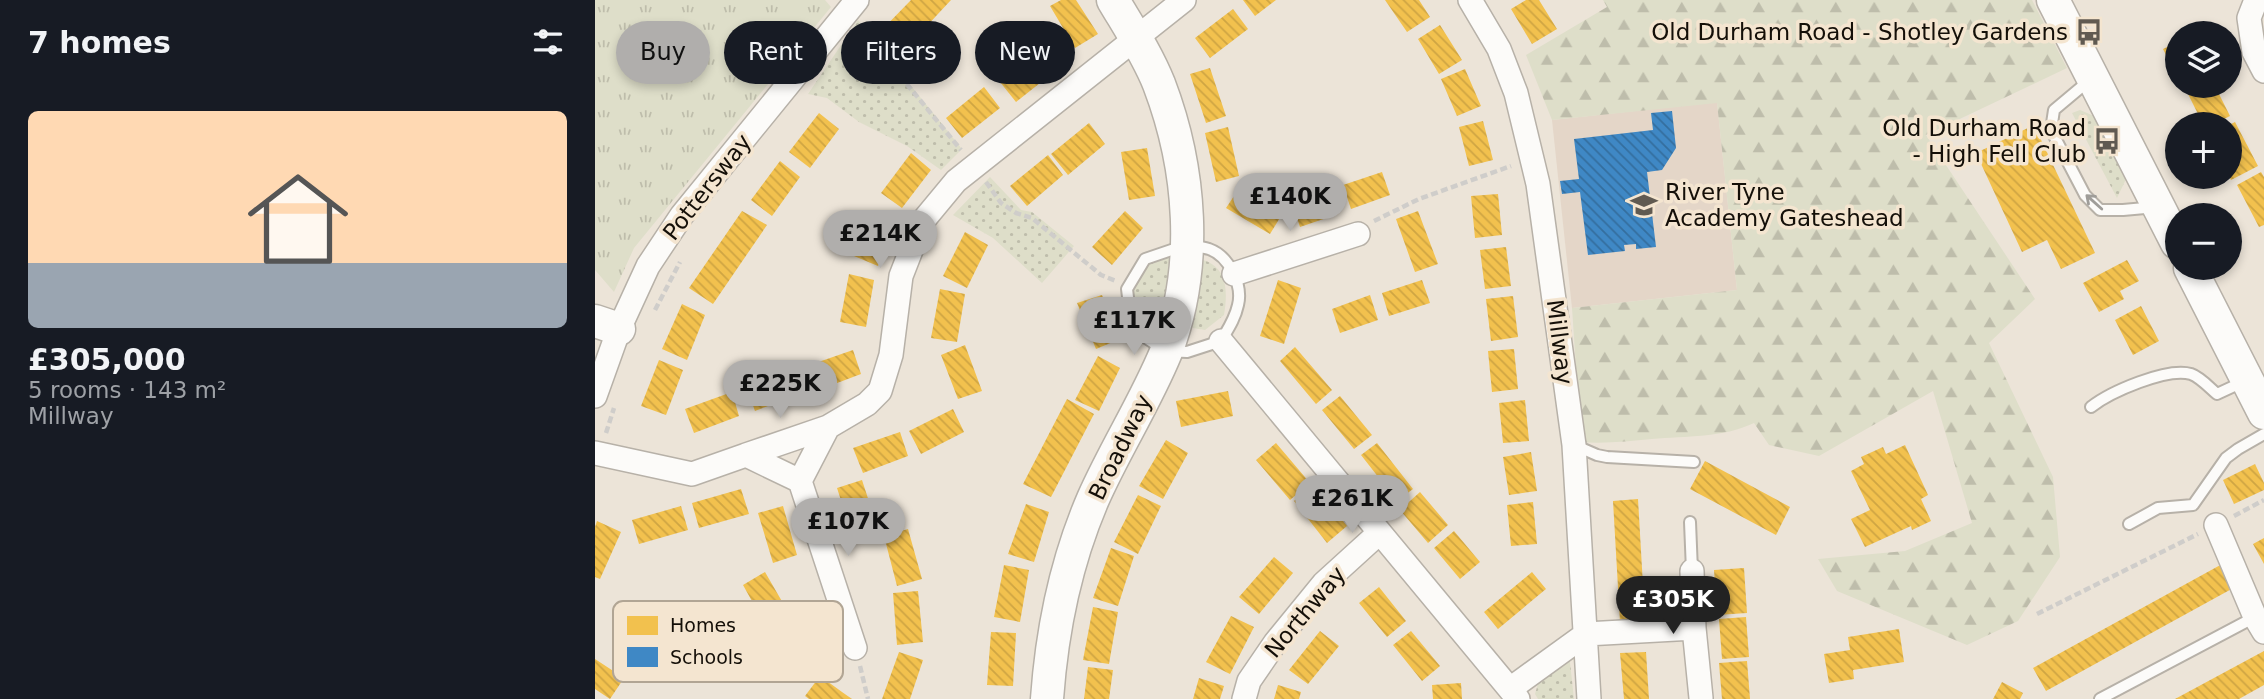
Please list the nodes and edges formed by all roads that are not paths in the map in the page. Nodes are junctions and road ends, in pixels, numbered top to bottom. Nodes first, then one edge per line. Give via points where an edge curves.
1 (1113, 0) edge
2 (1184, 0) edge
3 (1470, 0) edge
4 (2053, 0) edge
5 (2256, 0) edge
6 (851, 7) edge
7 (1136, 38) junction
8 (2264, 71) edge
9 (2092, 78) junction
10 (2158, 206) junction
11 (2165, 220) edge
12 (1358, 234) road end
13 (1186, 245) junction
14 (1234, 274) junction
15 (2196, 280) edge
16 (607, 325) edge
17 (1221, 341) junction
18 (1166, 351) junction
19 (2247, 380) junction
20 (595, 396) edge
21 (2091, 407) dead end
22 (2264, 412) edge
23 (828, 427) junction
24 (2264, 434) edge
25 (1574, 445) junction
26 (597, 453) edge
27 (746, 455) junction
28 (1694, 462) dead end
29 (800, 481) junction
30 (1690, 522) dead end
31 (2129, 524) dead end
32 (2216, 525) road end
33 (1379, 533) junction
34 (1692, 571) joint
35 (840, 601) edge
36 (843, 612) edge
37 (2259, 624) edge
38 (1694, 628) junction
39 (1586, 635) junction
40 (855, 648) road end
41 (1514, 694) edge
42 (1701, 698) edge
43 (1047, 699) edge
44 (1244, 699) edge
45 (1589, 699) edge
46 (2100, 699) edge

1 - 7 street, Broadway
2 - 7 street
3 - 25 street, Millway via 1499,49 1516,93 1532,159
4 - 9 street
5 - 8 street via 2249,18 2254,52
6 - 16 street, Pottersway via 682,215
7 - 13 street, Broadway via 1158,82 1180,152
7 - 23 street via 956,181 922,222 901,276 891,355 880,391
9 - 10 street
10 -> 9 lane via 2100,210 2085,195 2052,130 2054,110
10 - 11 street
12 - 14 street
13 - 14 lane via 1211,250
13 - 18 street, Broadway via 1181,300
13 - 18 lane via 1145,259 1127,289 1131,322
14 - 17 lane via 1240,302
15 - 19 street
16 - 20 street, Pottersway
17 - 18 lane via 1187,352
17 - 33 street
18 - 43 street, Broadway via 1076,544 1055,626
19 - 21 lane via 2217,394 2194,374 2182,373 2147,380 2107,395
19 - 22 street
23 - 27 street
23 - 29 street
24 - 31 lane via 2226,458 2193,505 2158,509
25 - 28 lane via 1607,457
25 - 39 street, Millway
26 - 27 street via 692,474
27 - 29 street
29 - 35 street
30 - 34 lane
32 - 37 street
33 - 41 street
33 - 44 street, Northway via 1324,583 1283,633 1249,681
34 - 38 street
36 - 40 street
37 - 46 lane
38 - 39 street
38 - 42 street
39 - 41 street
39 - 45 street, Millway

